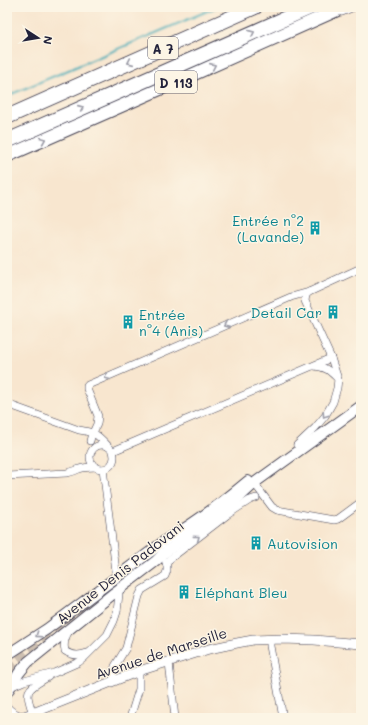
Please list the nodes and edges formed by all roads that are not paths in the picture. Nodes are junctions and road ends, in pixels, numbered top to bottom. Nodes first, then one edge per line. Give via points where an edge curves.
1 (255, 7) edge
2 (311, 7) edge
3 (344, 7) edge
4 (354, 7) edge
5 (289, 32) junction
6 (71, 89) junction
7 (7, 111) edge
8 (7, 117) edge
9 (7, 141) edge
10 (7, 156) edge
11 (361, 268) edge
12 (309, 292) junction
13 (331, 358) junction
14 (313, 366) junction
15 (338, 379) junction
16 (7, 404) edge
17 (361, 406) edge
18 (78, 430) junction
19 (93, 433) junction
20 (90, 441) junction
21 (297, 445) joint
22 (110, 449) junction
23 (91, 453) junction
24 (100, 468) junction
25 (79, 469) junction
26 (7, 476) edge
27 (257, 481) junction
28 (235, 497) junction
29 (256, 498) junction
30 (265, 500) junction
31 (361, 502) edge
32 (183, 530) junction
33 (162, 559) junction
34 (116, 571) dead end
35 (119, 594) dead end
36 (72, 627) junction
37 (270, 639) junction
38 (361, 644) edge
39 (90, 652) junction
40 (7, 655) edge
41 (169, 662) junction
42 (139, 671) junction
43 (54, 673) junction
44 (115, 681) junction
45 (8, 689) edge
46 (7, 708) edge
47 (33, 713) junction
48 (20, 718) edge
49 (130, 718) edge
50 (175, 718) edge
51 (283, 718) edge

1 -> 6 highway, A 7
9 -> 2 highway, A 7
3 - 5 main road, D 113
4 - 5 street
10 -> 5 main road, D 113
6 - 7 highway
6 - 8 highway, A 7
11 - 12 street
12 - 13 street via 305,301
12 -> 19 street via 291,297 88,385 87,389 98,416
13 - 14 street
13 - 15 street
14 - 15 street via 323,367
14 - 22 street
15 -> 21 street via 333,402 325,416
16 - 18 street
17 - 27 main road, Avenue Denis Padovani
18 - 19 street
18 - 20 street
19 - 20 street
19 - 22 street
20 - 23 street
21 - 28 main road, Avenue Denis Padovani via 252,478
22 - 23 street via 101,445 94,448
22 - 24 street via 113,462 109,467
23 - 24 street via 92,463
23 - 25 street
24 - 25 street
24 - 34 street
25 - 26 street via 66,473
27 - 28 main road, Avenue Denis Padovani
27 - 30 street via 257,487
28 - 29 street
28 - 32 main road, Avenue Denis Padovani
28 - 33 main road, Avenue Denis Padovani
29 - 30 street
33 -> 29 street
30 - 31 street via 272,508 278,510 334,520
32 - 33 main road via 97,596 88,606 142,567
32 -> 40 main road, Avenue Denis Padovani
33 - 36 main road, Avenue Denis Padovani
33 - 44 street via 167,571 165,576 142,590 139,596 126,648 115,666
35 - 39 street via 117,612 107,636
36 - 39 street via 64,641 65,651 73,655
36 - 45 main road, Avenue Denis Padovani via 28,662
37 - 38 street, Avenue de Marseille
37 - 41 street, Avenue de Marseille via 237,643
37 - 51 street
39 - 43 street via 79,662
41 - 42 street, Avenue de Marseille
41 - 50 street
42 - 44 street, Avenue de Marseille
42 - 49 street via 139,688
43 - 45 street via 24,681
43 - 47 street via 29,690 28,697
44 - 47 street, Avenue de Marseille
46 - 48 street, Avenue de Marseille
47 - 48 street, Avenue de Marseille

